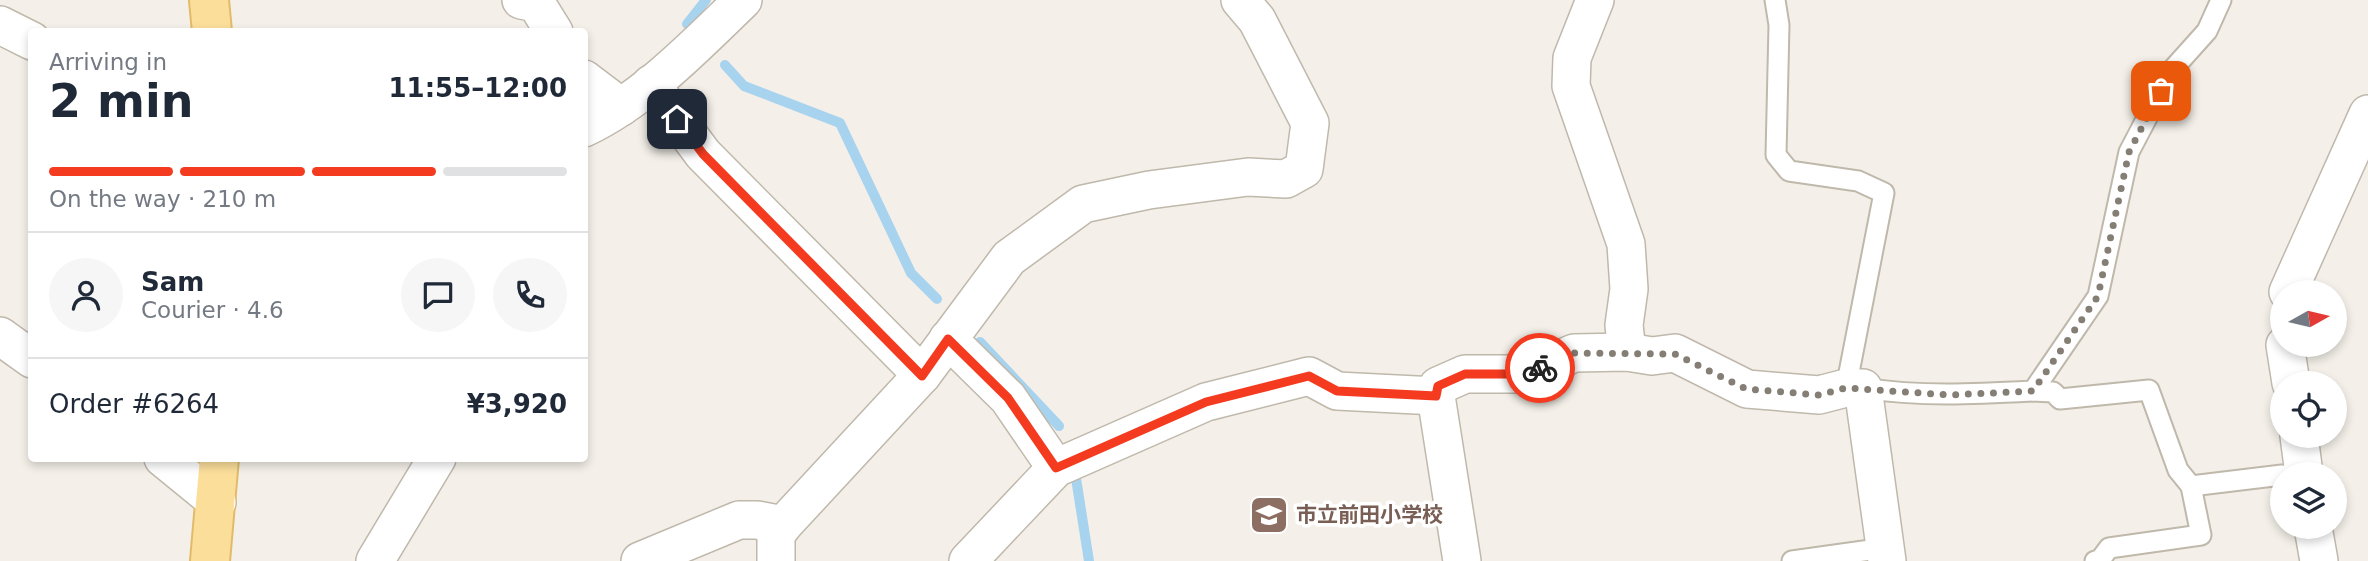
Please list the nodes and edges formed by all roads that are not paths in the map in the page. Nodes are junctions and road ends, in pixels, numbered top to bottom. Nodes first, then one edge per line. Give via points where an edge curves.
1 (209, 0) edge
2 (521, 0) edge
3 (1240, 0) edge
4 (1595, 0) edge
5 (1774, 0) edge
6 (2221, 0) edge
7 (723, 8) edge
8 (0, 26) edge
9 (212, 28) edge
10 (552, 28) edge
11 (28, 39) edge
12 (588, 82) edge
13 (651, 84) junction
14 (621, 107) junction
15 (2368, 114) edge
16 (588, 126) edge
17 (2293, 280) edge
18 (948, 339) junction
19 (1627, 352) junction
20 (922, 376) junction
21 (1854, 388) junction
22 (2033, 391) junction
23 (1436, 396) junction
24 (168, 462) edge
25 (219, 462) edge
26 (435, 462) edge
27 (1056, 468) junction
28 (2270, 477) edge
29 (2192, 486) junction
30 (217, 502) junction
31 (783, 525) junction
32 (2315, 539) edge
33 (1886, 554) edge
34 (210, 561) edge
35 (375, 561) edge
36 (640, 561) edge
37 (776, 561) edge
38 (968, 561) edge
39 (1462, 561) edge
40 (1793, 561) edge
41 (2095, 561) edge
42 (2319, 561) edge

1 - 9 main road
2 - 10 street via 536,3
3 - 18 street via 1256,20 1310,123 1304,169 1286,179 1248,177 1083,204 1009,258
4 - 19 street via 1572,58 1571,86 1626,244
5 - 21 lane via 1779,25 1776,155 1789,171 1858,181 1884,193
6 - 22 lane via 2207,31 2172,70 2129,152 2098,296
7 - 13 street
8 - 11 street
12 - 14 street
13 - 14 street
13 - 20 street via 703,154
14 - 16 street
15 - 17 street
18 - 20 street
18 - 27 street via 1008,398
19 - 21 street via 1675,354 1746,389 1819,395
19 - 23 street via 1574,353 1526,374 1465,374 1438,386
20 - 31 street
21 - 22 lane via 1950,395
21 - 33 street
22 - 29 lane via 2053,391 2060,399 2150,390 2178,470
23 - 27 street via 1337,391 1309,376 1206,402
23 - 39 street
24 - 30 street
25 - 30 main road
26 - 35 street
27 - 38 street
28 - 29 lane
29 - 41 lane via 2201,535 2109,548
30 - 34 main road
31 - 36 street via 738,520
31 - 37 street via 776,535
32 - 42 street
33 - 40 lane

